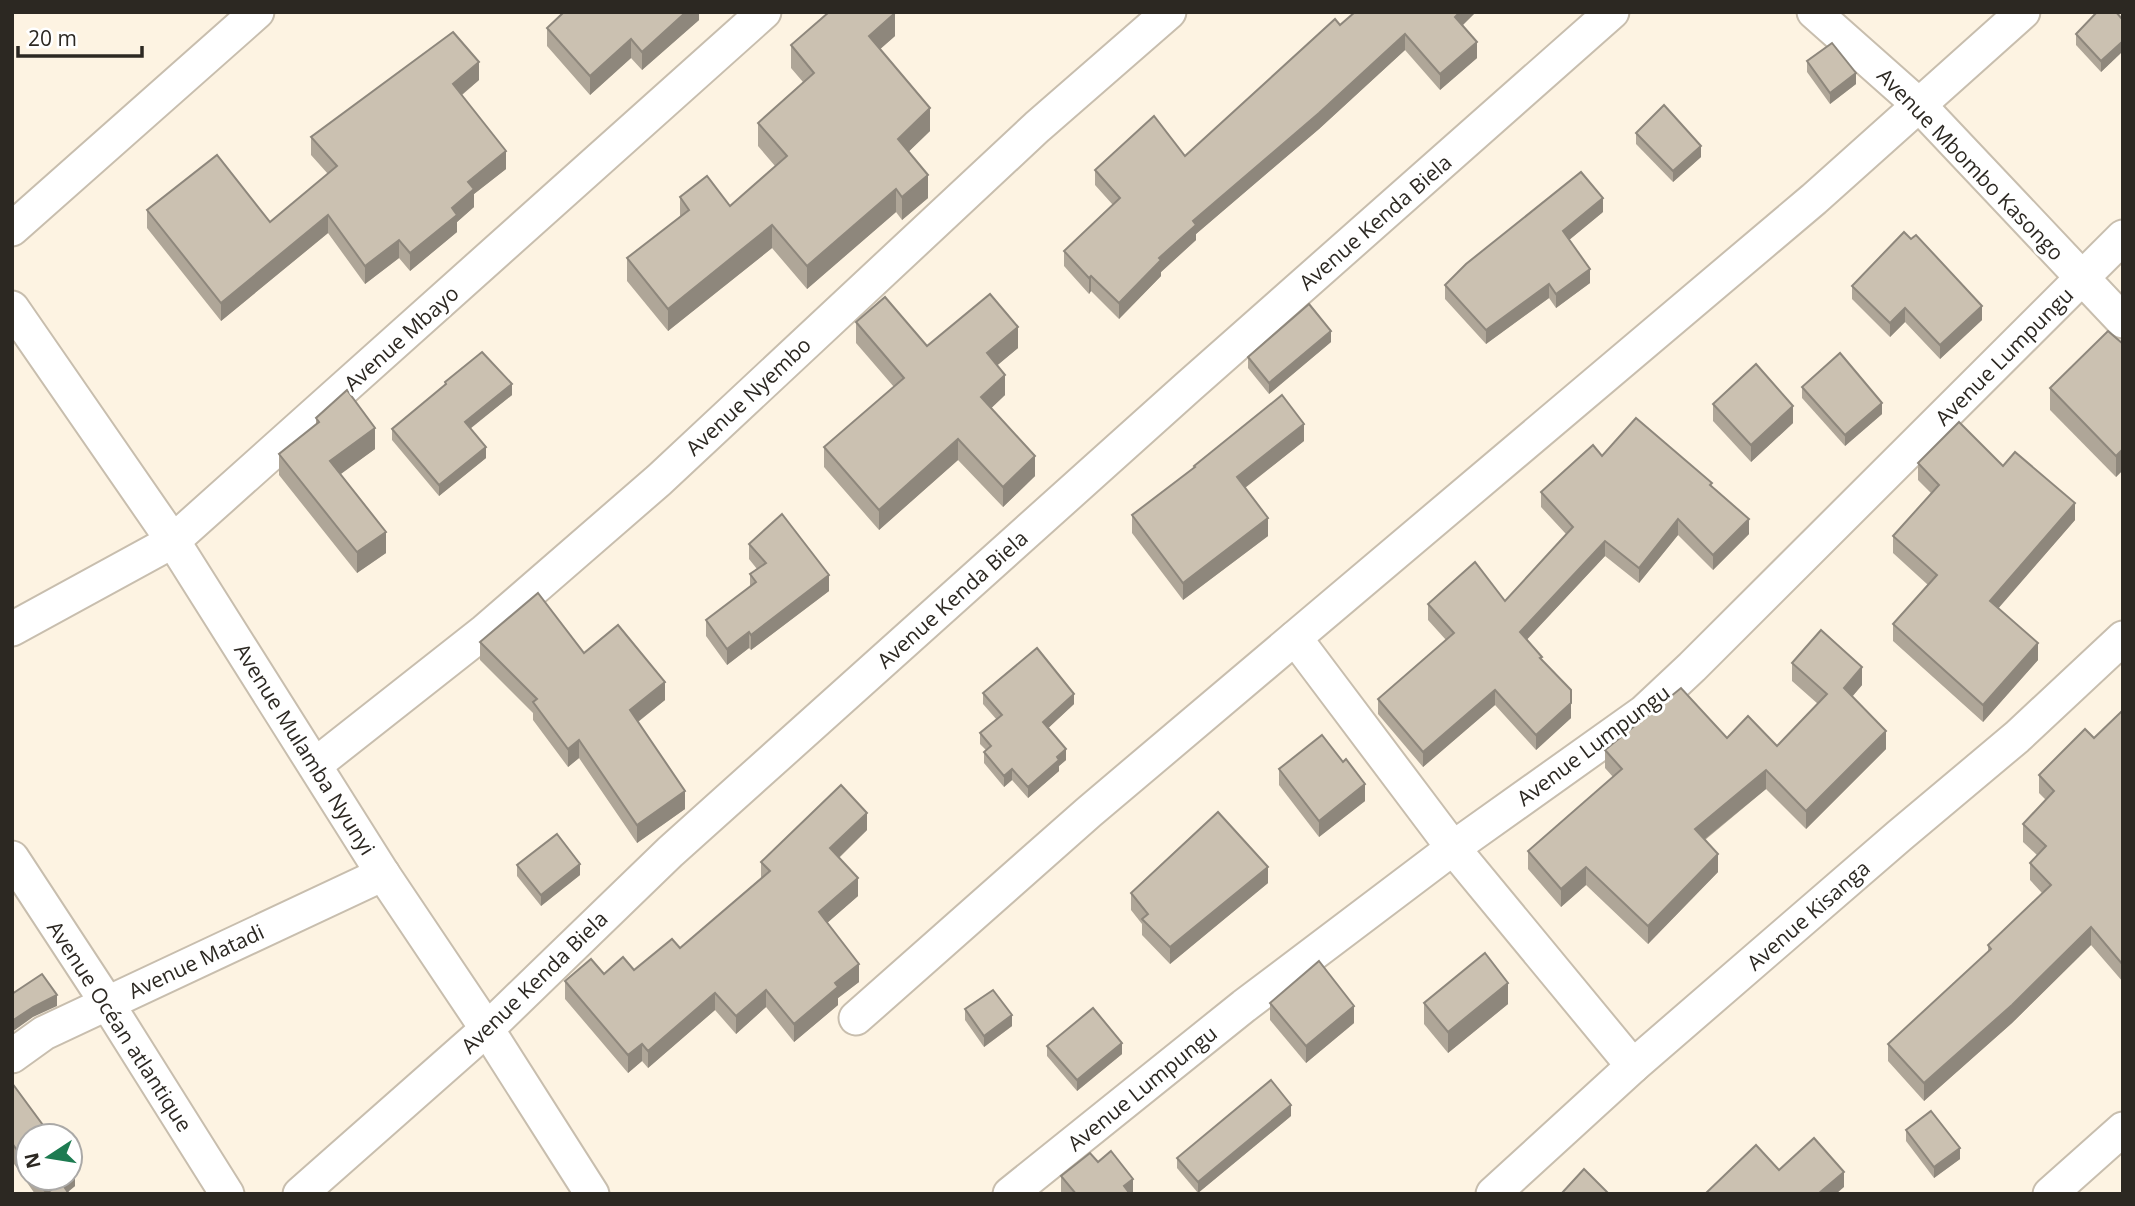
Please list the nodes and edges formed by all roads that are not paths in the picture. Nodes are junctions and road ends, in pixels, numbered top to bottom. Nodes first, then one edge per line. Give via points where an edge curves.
1 (257, 12) edge
2 (764, 12) edge
3 (1169, 12) edge
4 (1612, 12) edge
5 (1814, 12) edge
6 (2023, 12) edge
7 (1919, 105) junction
8 (12, 229) edge
9 (2123, 237) edge
10 (2082, 277) junction
11 (12, 308) edge
12 (2123, 321) edge
13 (173, 541) junction
14 (12, 629) edge
15 (1295, 638) junction
16 (2123, 638) edge
17 (315, 765) junction
18 (1453, 848) junction
19 (12, 858) edge
20 (383, 874) junction
21 (107, 1003) junction
22 (856, 1018) dead end
23 (487, 1029) junction
24 (12, 1056) edge
25 (1633, 1066) junction
26 (2123, 1129) edge
27 (227, 1194) edge
28 (300, 1194) edge
29 (592, 1194) edge
30 (1010, 1194) edge
31 (1493, 1194) edge
32 (2050, 1194) edge

1 - 8 street
2 - 13 street, Avenue Mbayo
3 - 17 street, Avenue Nyembo via 1037,127 659,480 485,631
4 - 23 street, Avenue Kenda Biela via 670,852
5 - 7 street, Avenue Mbombo Kasongo
6 - 7 street
7 - 10 street, Avenue Mbombo Kasongo
7 - 15 street
9 - 10 street, Avenue Lumpungu
10 - 12 street, Avenue Mbombo Kasongo
10 - 18 street, Avenue Lumpungu via 1644,712
11 - 13 street, Avenue Mulamba Nyunyi
13 - 14 street, Avenue Mbayo
13 - 17 street, Avenue Mulamba Nyunyi
15 - 18 street
15 - 22 street
16 - 25 street, Avenue Kisanga via 2017,737
17 - 20 street, Avenue Mulamba Nyunyi
18 - 25 street
18 - 30 street, Avenue Lumpungu via 1244,1006
19 - 21 street, Avenue Océan atlantique
20 - 21 street, Avenue Matadi
20 - 23 street, Avenue Mulamba Nyunyi
21 - 24 street, Avenue Matadi via 44,1033
21 - 27 street, Avenue Océan atlantique
23 - 28 street, Avenue Kenda Biela
23 - 29 street, Avenue Mulamba Nyunyi
25 - 31 street, Avenue Kisanga
26 - 32 street

